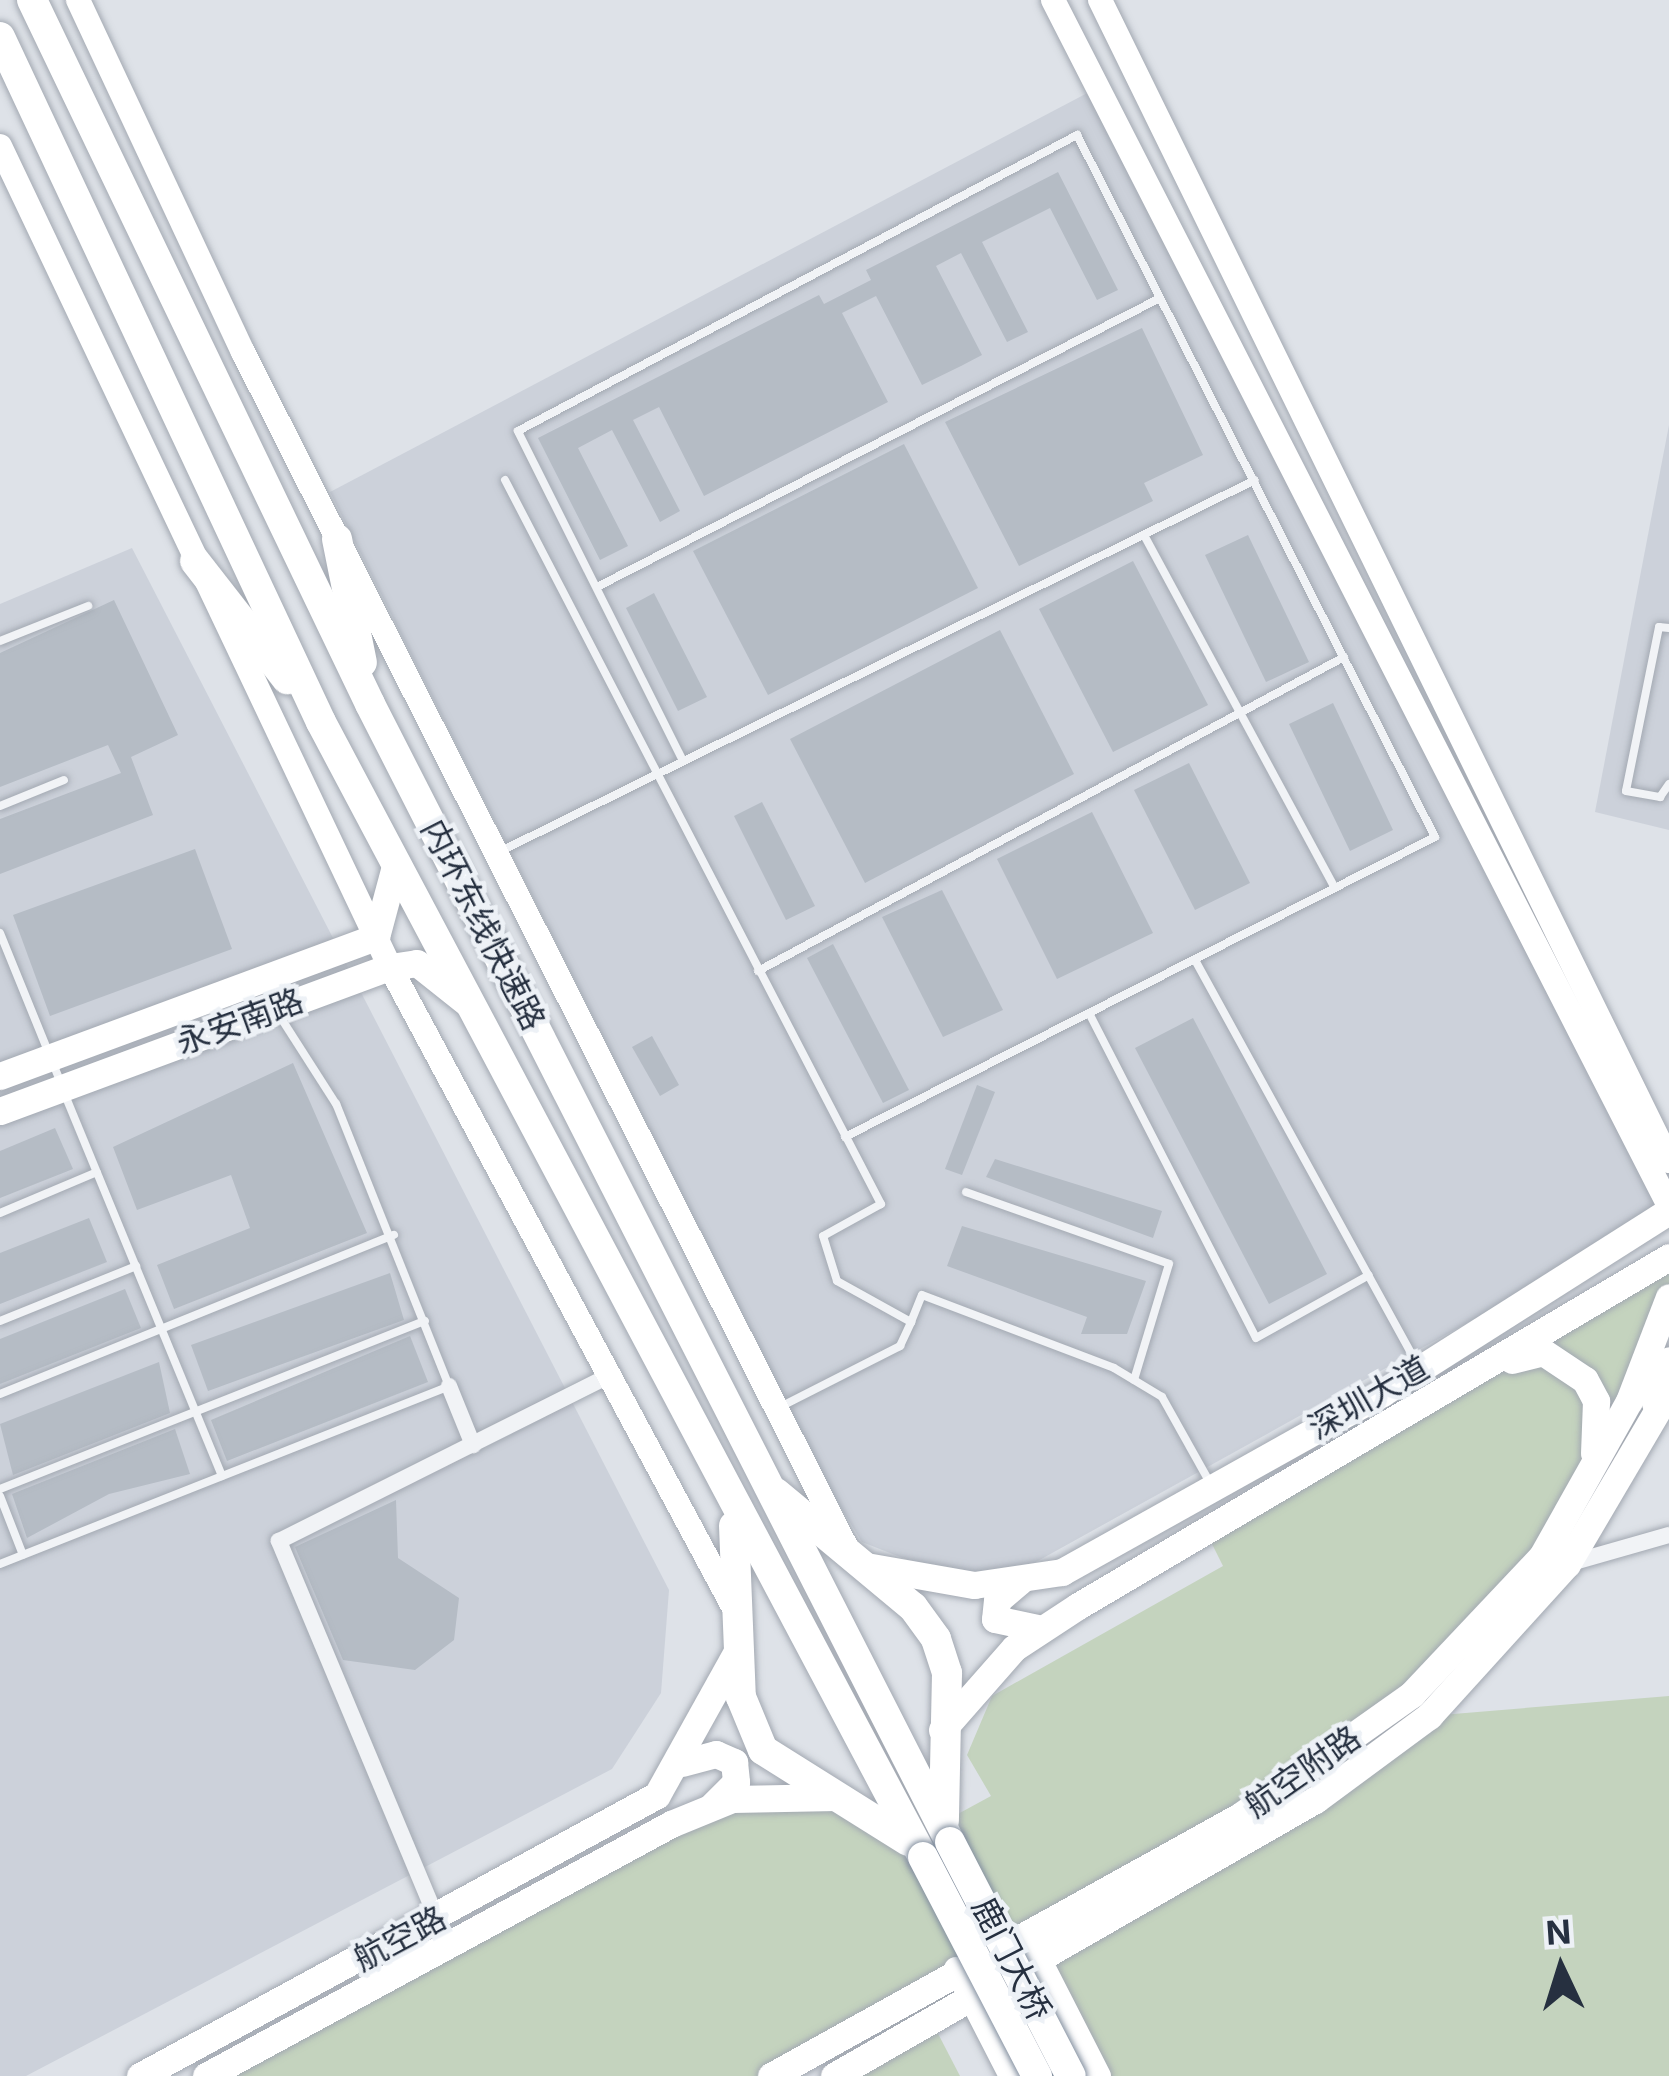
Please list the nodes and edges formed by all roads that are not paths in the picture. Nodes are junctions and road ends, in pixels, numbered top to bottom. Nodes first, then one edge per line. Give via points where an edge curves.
1 (32, 0) edge
2 (78, 0) edge
3 (1053, 0) edge
4 (1100, 0) edge
5 (0, 37) edge
6 (0, 146) edge
7 (1160, 298) junction
8 (506, 480) dead end
9 (1255, 480) junction
10 (1144, 535) junction
11 (337, 539) junction
12 (195, 561) junction
13 (597, 587) junction
14 (88, 606) dead end
15 (1669, 628) edge
16 (0, 640) edge
17 (1344, 657) junction
18 (370, 704) junction
19 (1242, 716) junction
20 (321, 722) junction
21 (683, 761) junction
22 (654, 775) junction
23 (64, 781) dead end
24 (1669, 784) edge
25 (0, 806) edge
26 (494, 854) junction
27 (395, 866) junction
28 (1335, 889) junction
29 (0, 933) edge
30 (376, 937) junction
31 (1195, 959) junction
32 (390, 967) junction
33 (758, 971) junction
34 (254, 982) junction
35 (470, 1006) junction
36 (275, 1009) junction
37 (1089, 1013) junction
38 (50, 1058) junction
39 (0, 1076) edge
40 (62, 1088) junction
41 (0, 1111) edge
42 (845, 1137) junction
43 (1669, 1161) edge
44 (97, 1172) junction
45 (966, 1192) dead end
46 (1669, 1209) edge
47 (0, 1214) edge
48 (394, 1235) junction
49 (1669, 1257) edge
50 (136, 1267) junction
51 (1369, 1276) junction
52 (1669, 1297) edge
53 (425, 1321) junction
54 (0, 1322) edge
55 (911, 1322) junction
56 (162, 1329) junction
57 (1669, 1360) edge
58 (1491, 1365) junction
59 (1420, 1369) junction
60 (612, 1375) junction
61 (1134, 1380) junction
62 (449, 1386) junction
63 (1669, 1391) edge
64 (0, 1394) edge
65 (771, 1411) junction
66 (196, 1412) junction
67 (1648, 1425) junction
68 (473, 1444) junction
69 (222, 1476) junction
70 (1587, 1483) junction
71 (768, 1485) junction
72 (1213, 1487) junction
73 (0, 1492) edge
74 (731, 1500) junction
75 (1669, 1534) edge
76 (23, 1555) junction
77 (856, 1563) junction
78 (0, 1564) edge
79 (1567, 1564) junction
80 (1020, 1581) junction
81 (1042, 1629) junction
82 (742, 1632) junction
83 (940, 1733) junction
84 (682, 1763) junction
85 (841, 1797) junction
86 (710, 1808) junction
87 (934, 1845) junction
88 (437, 1919) junction
89 (1024, 1932) junction
90 (1041, 1960) junction
91 (956, 1969) junction
92 (973, 1998) junction
93 (235, 2067) edge
94 (140, 2076) edge
95 (206, 2076) edge
96 (771, 2076) edge
97 (834, 2076) edge
98 (1011, 2076) edge
99 (1037, 2076) edge
100 (1071, 2076) edge
101 (1099, 2076) edge

1 - 18 highway, 内环东线快速路
2 - 11 street
3 - 46 street
4 - 43 street
5 - 20 highway, 内环东线快速路
6 - 12 street
7 - 9 lane
7 - 13 lane
7 - 13 lane via 1077,135 518,430
8 - 22 lane
9 - 10 lane
9 - 17 lane
10 - 19 lane
10 - 21 lane
11 - 18 highway
11 - 26 street
12 - 20 highway
12 - 30 street
13 - 21 lane
14 - 16 lane
15 - 24 lane via 1660,627 1626,791 1660,797
17 - 19 lane
17 - 28 lane via 1435,838
18 - 71 highway, 内环东线快速路
19 - 28 lane
19 - 33 lane
20 - 27 highway, 内环东线快速路
21 - 22 lane
22 - 26 lane
22 - 33 lane
23 - 25 lane
26 - 65 street
27 - 30 main road
27 - 35 highway, 内环东线快速路
28 - 31 lane
29 - 38 lane
30 - 32 street
30 - 34 main road, 永安南路
31 - 37 lane
31 - 51 lane
32 - 35 main road via 417,963
32 - 36 main road, 永安南路
32 - 60 street
33 - 42 lane
34 - 36 lane
34 - 38 main road, 永安南路
35 - 74 highway, 内环东线快速路
36 - 40 main road, 永安南路
36 - 48 lane via 336,1104
37 - 42 lane
37 - 51 lane via 1256,1338
38 - 39 main road, 永安南路
38 - 40 lane
40 - 41 main road, 永安南路
40 - 44 lane
42 - 55 lane via 881,1204 823,1236 837,1281
44 - 47 lane
44 - 50 lane
45 - 61 lane via 1169,1264
46 - 59 main road, 深圳大道
48 - 53 lane
48 - 56 lane
49 - 58 main road, 深圳大道
50 - 54 lane
50 - 56 lane
51 - 59 lane
52 - 70 main road, 航空附路
53 - 62 lane
53 - 66 lane
55 - 61 lane via 922,1295
55 - 65 lane via 900,1346
56 - 64 lane
56 - 66 lane
57 - 67 main road, 航空附路
58 - 70 main road via 1543,1352 1585,1381 1599,1436
58 - 81 main road, 深圳大道
59 - 72 main road, 深圳大道
60 - 68 street
60 - 82 street
61 - 72 lane via 1162,1397
62 - 68 street
62 - 69 lane
63 - 67 main road, 航空附路
65 - 77 street
66 - 69 lane
66 - 73 lane
67 - 79 main road, 航空附路
68 - 88 street via 279,1540
69 - 76 lane
70 - 89 main road, 航空附路 via 1542,1556 1412,1694 1240,1816
71 - 77 highway
71 - 87 highway, 内环东线快速路
72 - 80 main road, 深圳大道 via 1062,1572
73 - 76 lane
74 - 82 highway
74 - 87 highway, 内环东线快速路
75 - 79 street
76 - 78 lane
77 - 80 main road, 深圳大道 via 925,1582
77 - 83 highway via 936,1639 947,1673
79 - 90 main road, 航空附路 via 1429,1715 1315,1800
80 - 81 main road via 997,1600 994,1619
81 - 83 main road, 深圳大道
82 - 84 main road
82 - 85 highway via 741,1697 763,1750 804,1785
83 - 87 highway
84 - 86 main road via 716,1754 734,1762 736,1782
84 - 88 main road, 航空路 via 657,1795
85 - 86 main road, 航空路 via 794,1790
85 - 87 highway
86 - 93 main road, 航空路
87 - 99 highway, 鹿门大桥, bridge
87 - 100 highway, 鹿门大桥, bridge
88 - 94 main road, 航空路
89 - 90 street
89 - 91 main road, 航空附路
90 - 92 main road, 航空附路
90 - 101 street
91 - 92 street
91 - 96 main road, 航空附路
92 - 97 main road, 航空附路
92 - 98 street
93 - 95 main road, 航空路

